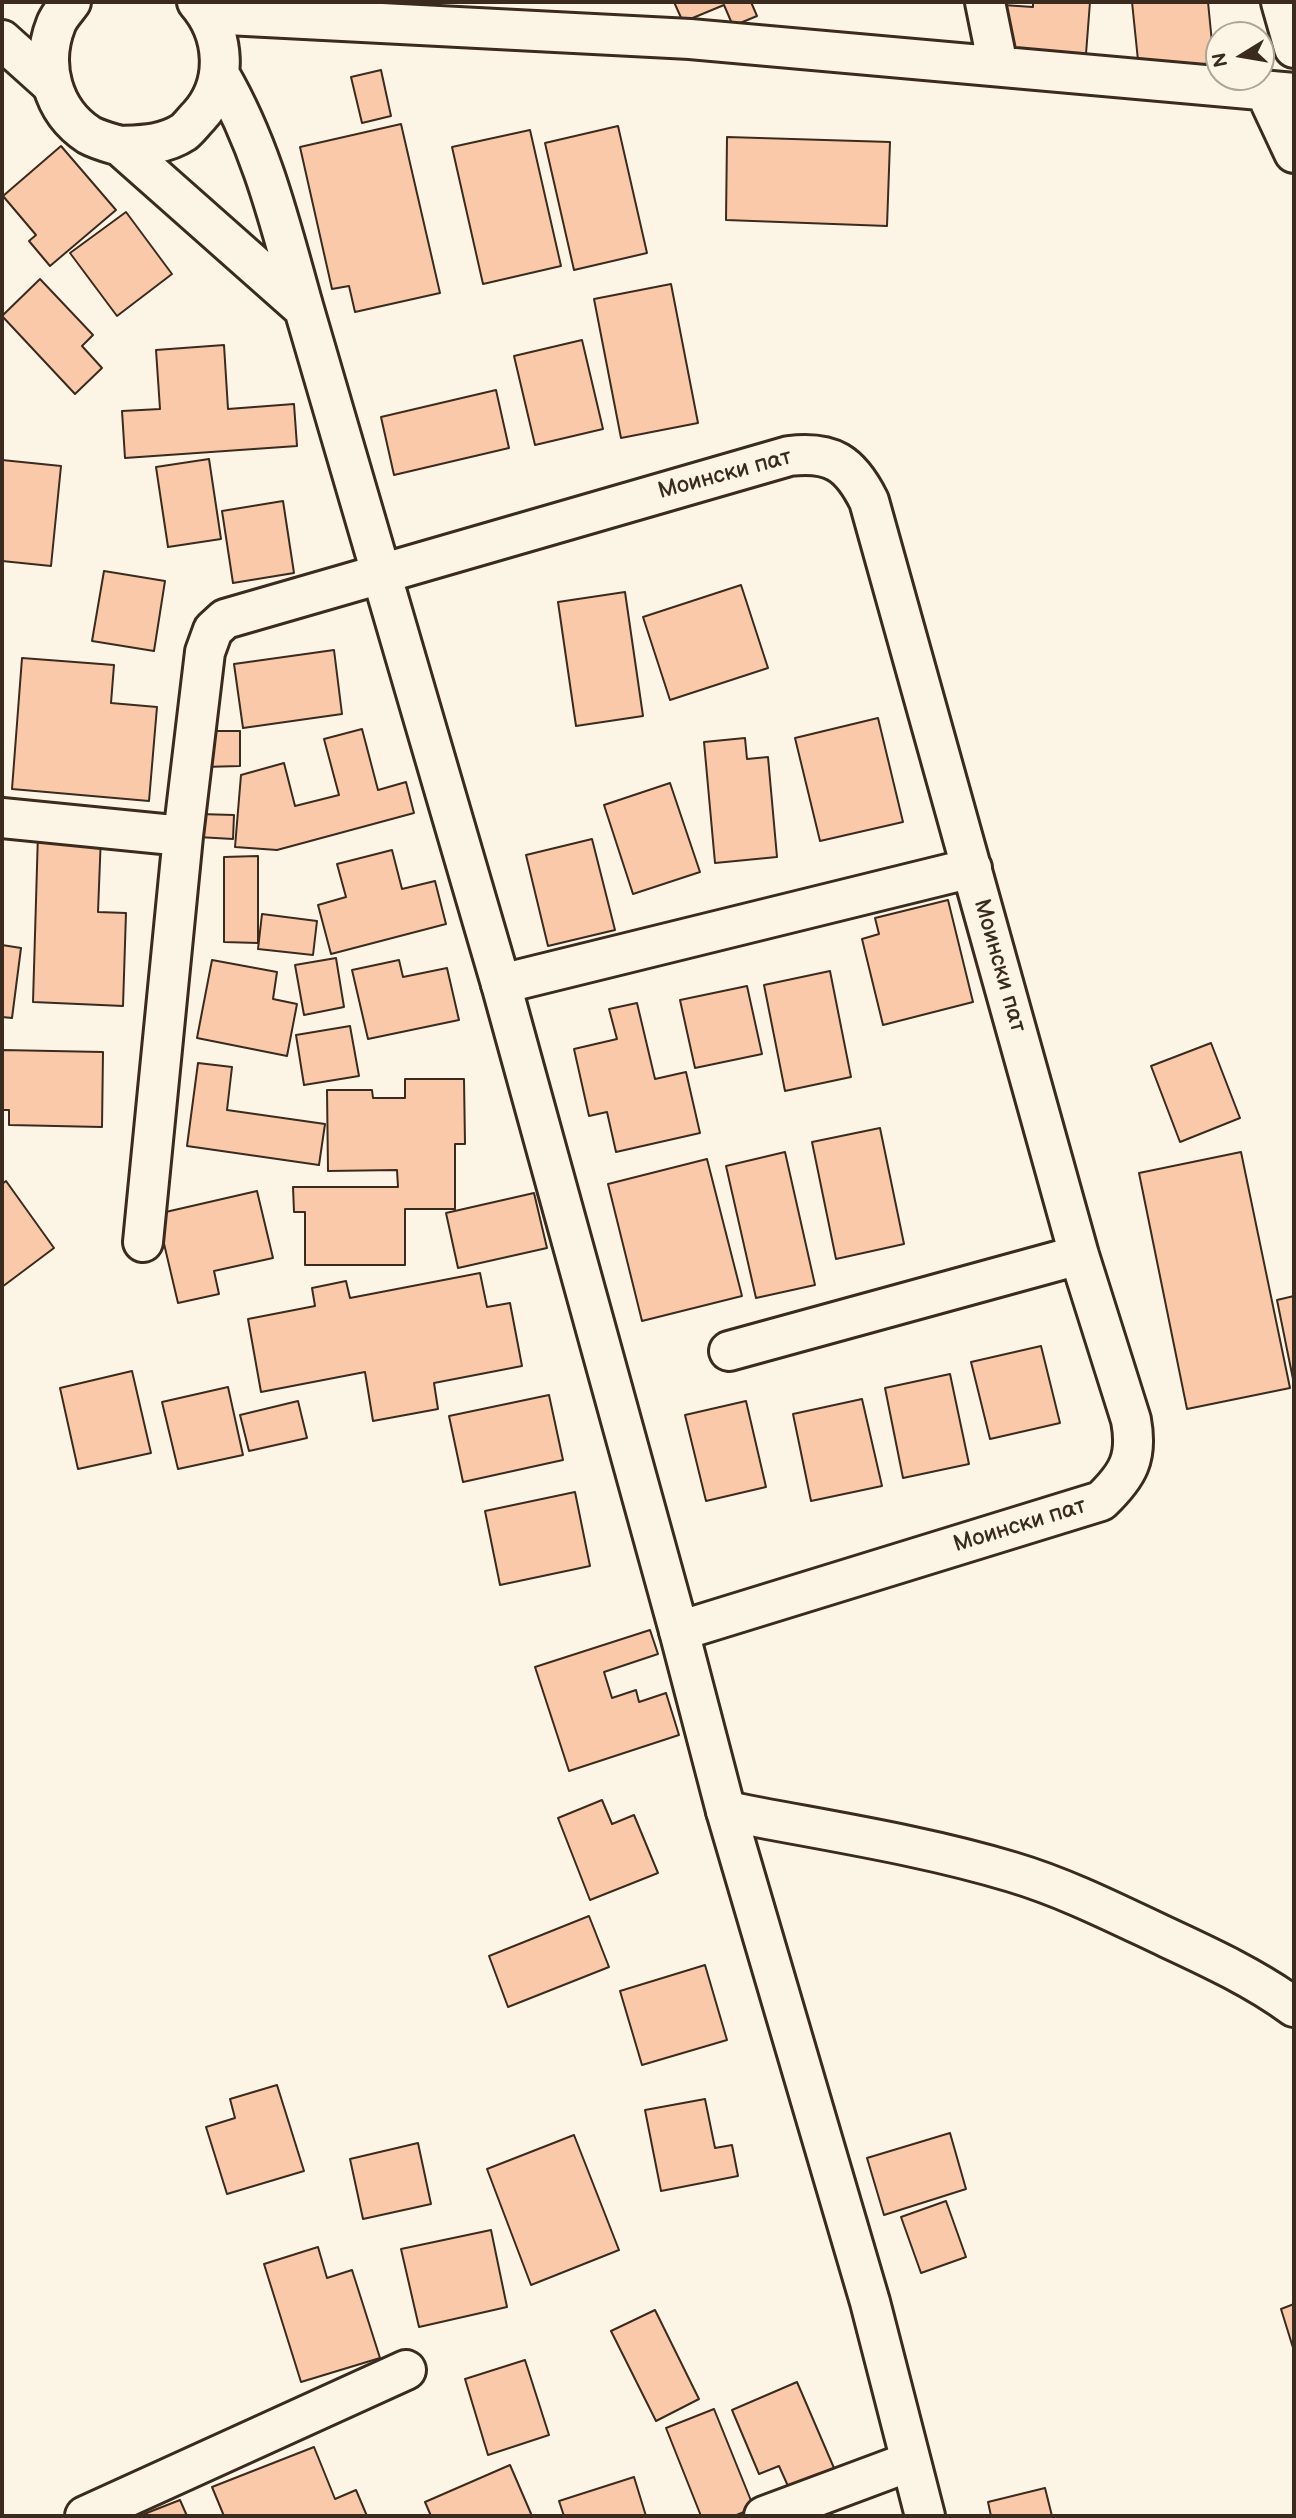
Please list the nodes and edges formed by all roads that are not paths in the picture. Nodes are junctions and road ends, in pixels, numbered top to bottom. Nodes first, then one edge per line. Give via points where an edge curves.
1 (72, 2) edge
2 (985, 2) edge
3 (1281, 2) edge
4 (202, 8) edge
5 (2, 40) edge
6 (1294, 48) edge
7 (998, 66) junction
8 (220, 75) junction
9 (51, 84) junction
10 (1280, 92) edge
11 (120, 146) junction
12 (1294, 153) edge
13 (304, 309) junction
14 (383, 574) junction
15 (2, 818) edge
16 (183, 836) junction
17 (972, 868) junction
18 (501, 984) junction
19 (143, 1242) dead end
20 (1079, 1255) junction
21 (729, 1350) dead end
22 (679, 1630) junction
23 (726, 1811) junction
24 (1294, 2007) edge
25 (406, 2370) dead end
26 (909, 2462) junction
27 (85, 2516) edge
28 (764, 2516) edge
29 (925, 2516) edge

1 - 9 street via 57,22 48,52
2 - 7 street
3 - 6 street
4 - 7 street via 690,38
4 - 8 street via 220,43
5 - 9 street
7 - 10 street
8 - 11 street via 208,106 185,131 154,145
8 - 13 street via 253,141 281,221
9 - 11 street via 65,113 90,135
10 - 12 street
11 - 13 street
13 - 14 street
14 - 16 street, Моински пат via 225,619 213,630 205,652
14 - 17 street, Моински пат via 789,456 830,457 848,468 869,501
14 - 18 street
15 - 16 street
16 - 19 street, Моински пат
17 - 18 street
17 - 20 street, Моински пат
18 - 22 street
20 - 21 street
20 - 22 street, Моински пат via 1134,1437 1127,1473 1101,1501
22 - 23 street
23 - 24 street via 1014,1872 1185,1945
23 - 26 street via 870,2302
25 - 27 street
26 - 28 street
26 - 29 street

